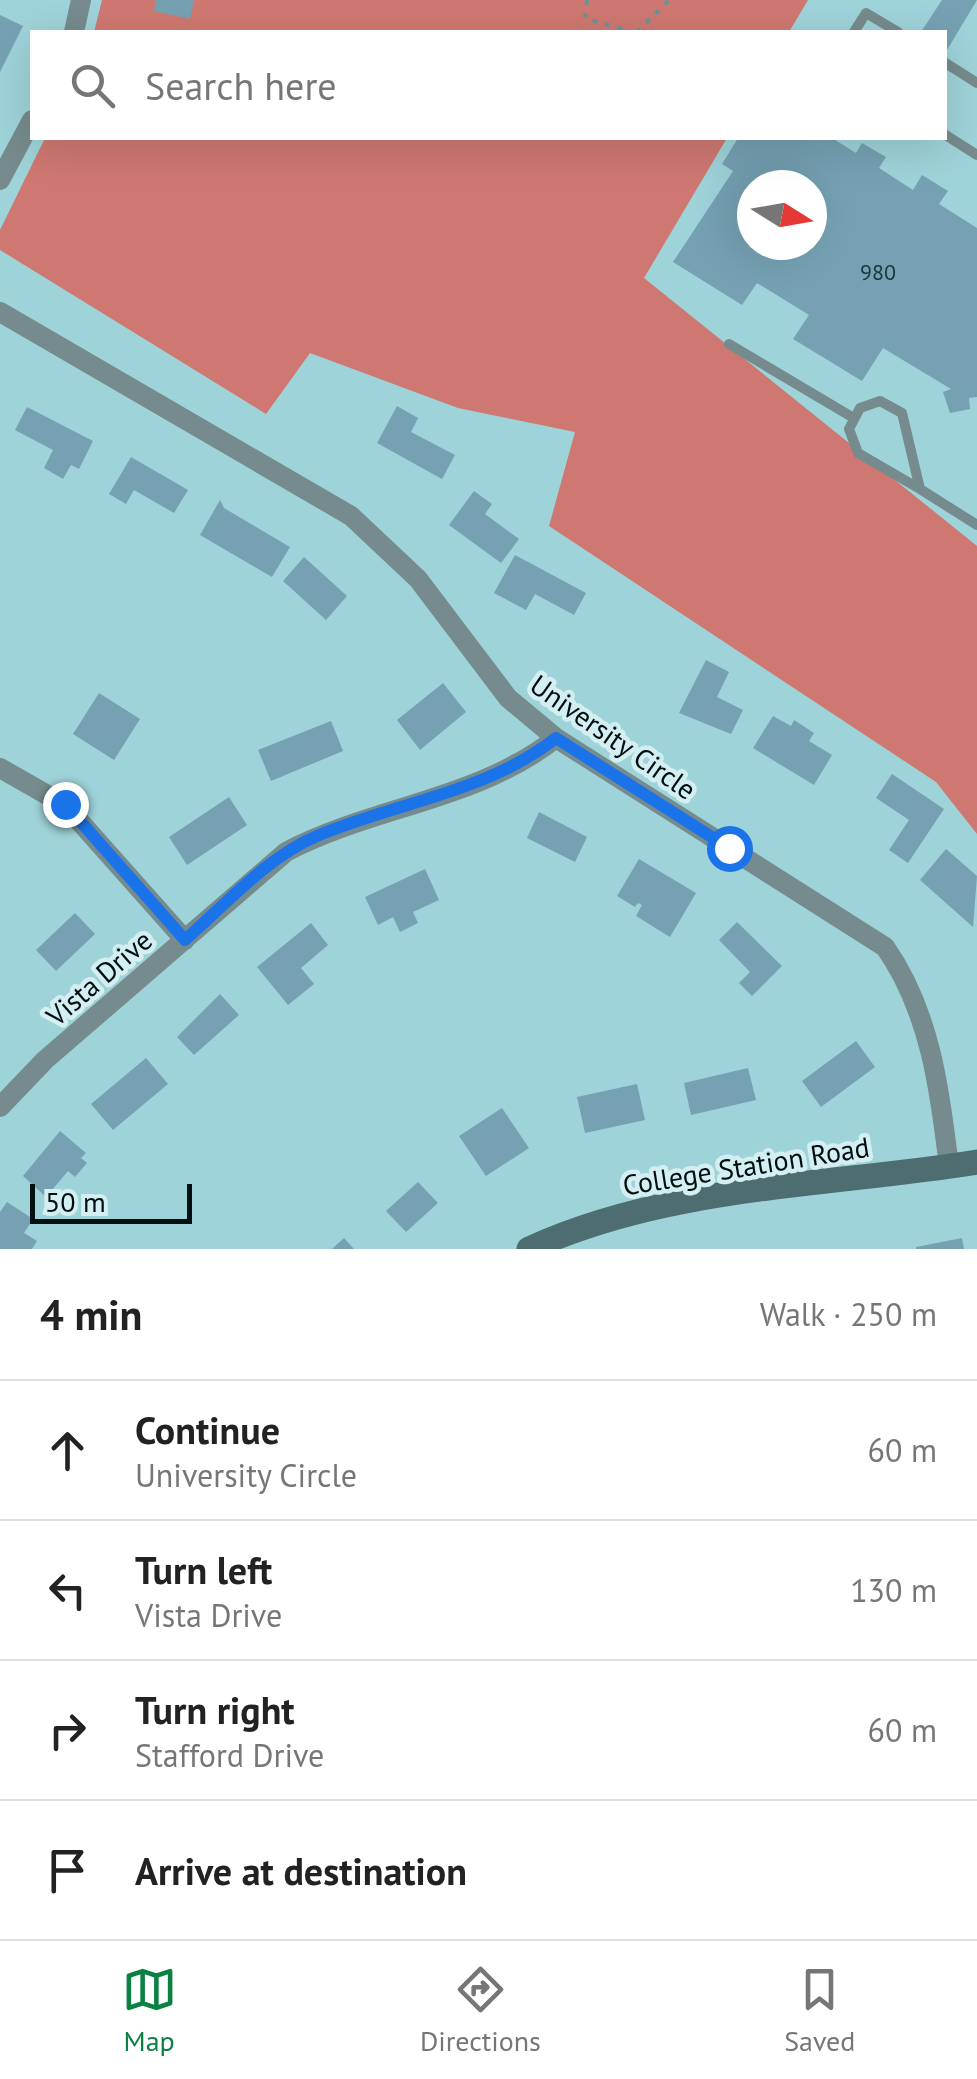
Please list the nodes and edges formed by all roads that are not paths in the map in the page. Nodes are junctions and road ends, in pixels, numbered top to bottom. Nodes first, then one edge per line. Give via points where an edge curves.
1 (81, 0) edge
2 (74, 30) edge
3 (855, 30) edge
4 (895, 30) edge
5 (947, 64) edge
6 (977, 83) edge
7 (30, 124) edge
8 (947, 136) edge
9 (977, 155) edge
10 (0, 180) edge
11 (0, 312) edge
12 (729, 344) dead end
13 (852, 418) junction
14 (920, 490) junction
15 (977, 525) edge
16 (556, 738) junction
17 (0, 768) edge
18 (185, 940) junction
19 (0, 1106) edge
20 (977, 1162) edge
21 (949, 1167) junction
22 (529, 1249) edge

1 - 2 street
3 - 4 lane via 866,12
5 - 6 lane
7 - 10 street
8 - 9 lane
11 - 16 street, University Circle via 351,516 418,579 508,698
12 - 13 lane
13 - 14 lane via 850,440 858,453
13 - 14 lane via 880,402 902,413
14 - 15 lane
16 - 18 street, Vista Drive via 488,779 286,852
16 - 21 street, University Circle via 885,947 917,998
17 - 18 street via 65,804
18 - 19 street, Vista Drive
20 - 21 main road, College Station Road
21 - 22 main road, College Station Road via 656,1206

